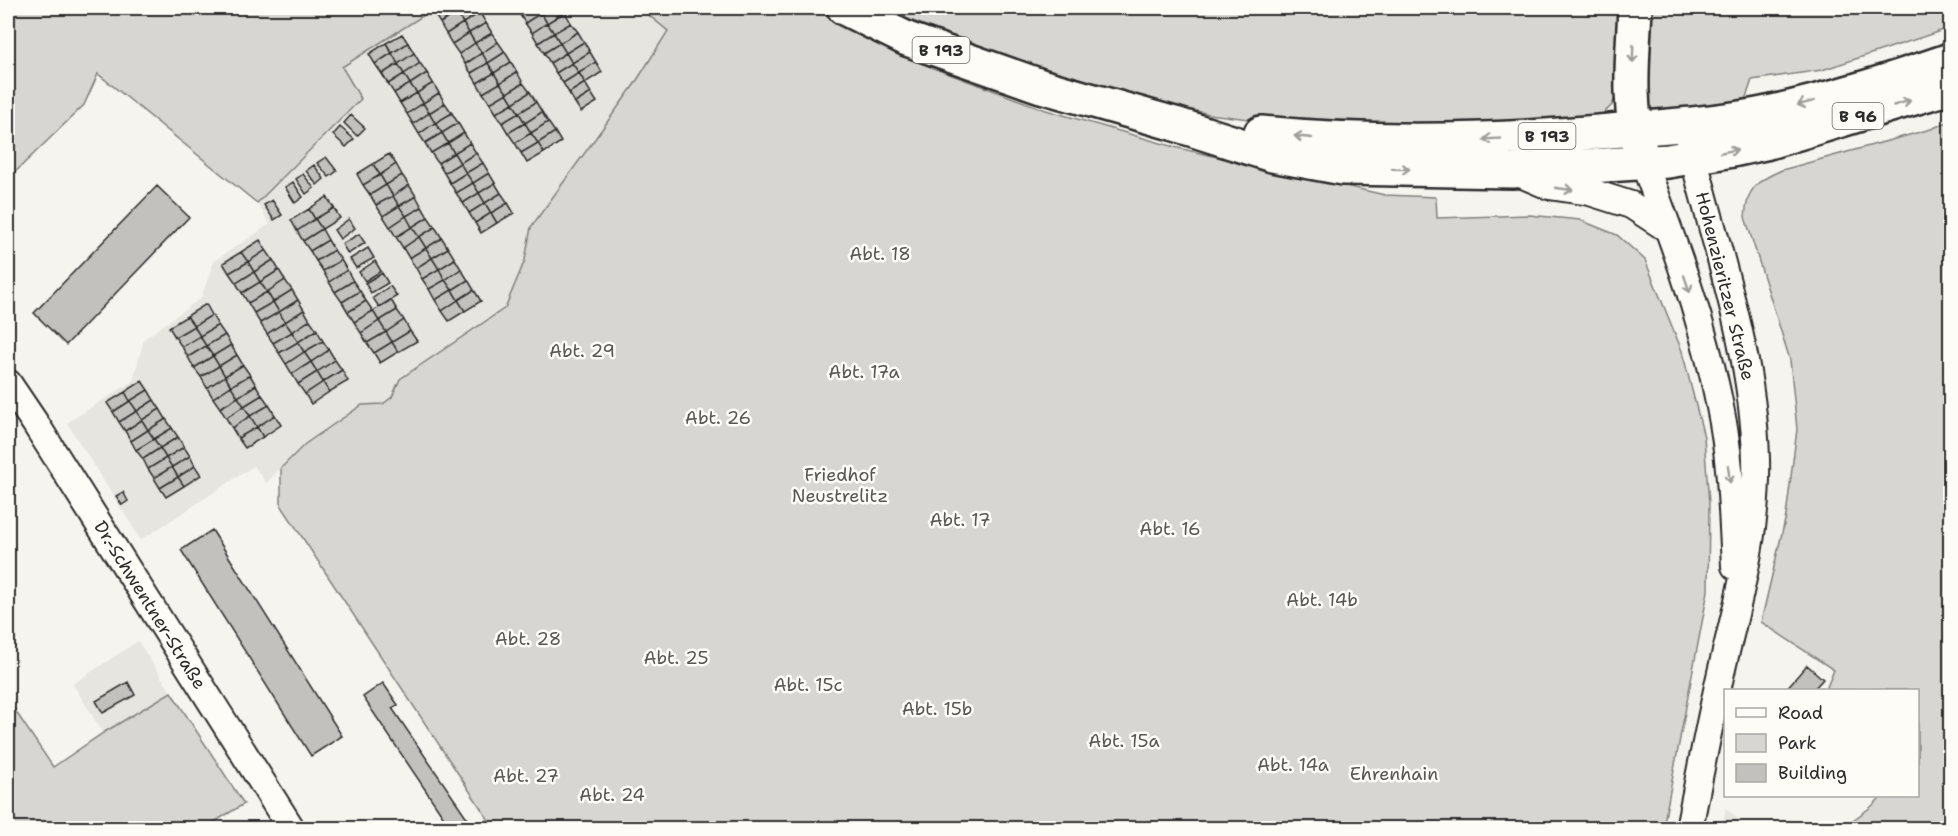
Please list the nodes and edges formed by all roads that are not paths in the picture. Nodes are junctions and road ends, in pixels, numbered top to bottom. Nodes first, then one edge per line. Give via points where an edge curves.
1 (844, 8) edge
2 (1635, 8) edge
3 (1950, 60) edge
4 (1950, 87) edge
5 (1175, 124) junction
6 (1686, 125) junction
7 (1635, 129) junction
8 (1693, 157) junction
9 (1644, 163) junction
10 (1512, 171) junction
11 (1668, 228) junction
12 (8, 383) edge
13 (1715, 700) junction
14 (291, 828) edge
15 (1689, 828) edge

1 - 5 main road, B 193 via 918,43 1041,86
2 -> 7 main road
3 -> 6 main road, B 96 via 1771,112
8 -> 4 main road, B 96 via 1765,143
7 -> 5 main road, B 193 via 1458,141 1318,139
5 -> 10 main road, B 193 via 1272,155 1343,168
6 - 7 main road, B 96
6 - 8 street, Hohenzieritzer Straße
7 - 9 main road
8 - 9 main road, B 96
8 - 13 street, Hohenzieritzer Straße via 1739,327 1751,386 1756,459 1748,559
9 - 10 main road, B 193
9 - 11 street, Hohenzieritzer Straße
10 -> 11 street via 1549,186 1590,192 1631,205
11 -> 13 street, Hohenzieritzer Straße via 1695,306 1720,408 1731,487 1735,569
12 - 14 street, Dr.-Schwentner-Straße
13 - 15 street, Hohenzieritzer Straße

